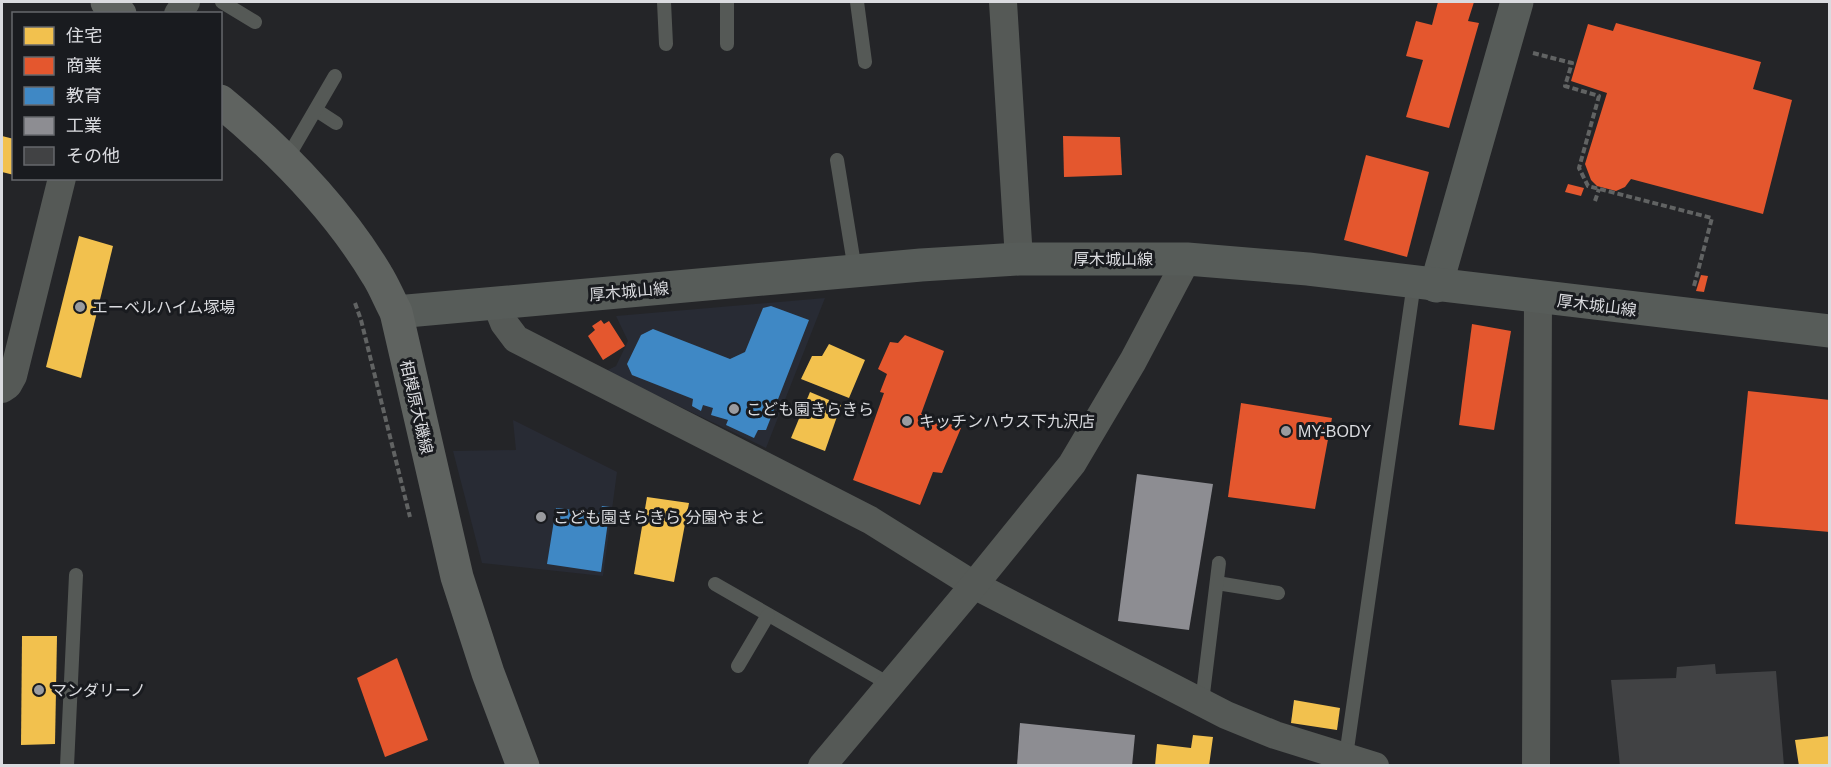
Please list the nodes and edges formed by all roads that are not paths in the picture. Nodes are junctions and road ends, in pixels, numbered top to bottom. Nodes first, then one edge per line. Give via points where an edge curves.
1 (222, 2) edge
2 (664, 2) edge
3 (727, 2) edge
4 (857, 2) edge
5 (1003, 2) edge
6 (1517, 2) edge
7 (255, 22) dead end
8 (666, 44) dead end
9 (727, 44) dead end
10 (865, 62) dead end
11 (335, 76) dead end
12 (222, 103) edge
13 (316, 110) junction
14 (336, 123) dead end
15 (837, 160) dead end
16 (285, 162) junction
17 (62, 180) edge
18 (1019, 259) junction
19 (1187, 259) junction
20 (855, 271) junction
21 (1425, 284) junction
22 (1538, 298) junction
23 (496, 303) junction
24 (396, 312) junction
25 (1830, 332) edge
26 (2, 389) edge
27 (1219, 563) dead end
28 (76, 575) dead end
29 (1216, 583) junction
30 (715, 584) dead end
31 (974, 585) junction
32 (1278, 593) dead end
33 (768, 615) junction
34 (738, 666) dead end
35 (889, 684) junction
36 (1202, 702) junction
37 (1360, 762) edge
38 (67, 765) edge
39 (523, 765) edge
40 (822, 765) edge
41 (1536, 765) edge

1 - 7 lane
2 - 8 lane
3 - 9 lane
4 - 10 lane
5 - 18 street
6 - 21 main road
11 - 13 lane
12 - 16 main road, 相模原大磯線
13 - 14 lane
13 - 16 lane
15 - 20 lane
16 - 24 main road, 相模原大磯線 via 347,231 378,276
17 - 26 street via 13,376
18 - 19 main road, 厚木城山線
18 - 20 main road, 厚木城山線
19 - 21 main road, 厚木城山線
19 - 31 street via 1072,464
20 - 23 main road, 厚木城山線
21 - 22 main road, 厚木城山線
21 - 37 lane
22 - 25 main road, 厚木城山線
22 - 41 street
23 - 24 main road, 厚木城山線
23 - 31 street via 516,339 870,520
24 - 39 main road, 相模原大磯線 via 457,577
27 - 29 lane
28 - 38 lane
29 - 32 lane
29 - 36 lane
30 - 33 lane
31 - 35 street
31 - 36 street
33 - 34 lane
33 - 35 lane
35 - 40 street
36 - 37 street via 1275,735

